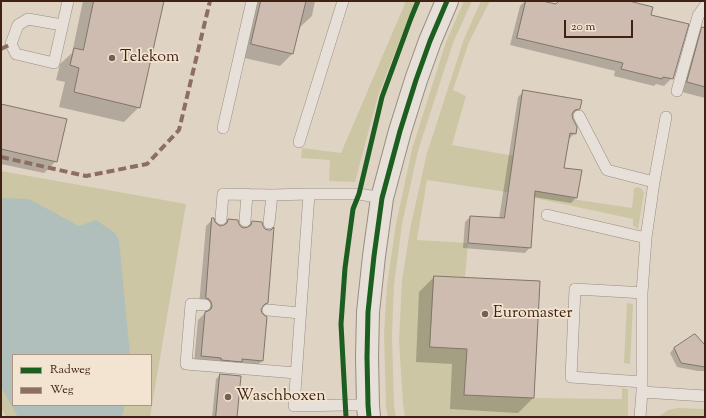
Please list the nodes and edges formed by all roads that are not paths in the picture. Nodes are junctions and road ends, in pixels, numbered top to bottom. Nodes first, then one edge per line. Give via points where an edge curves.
1 (68, 1) edge
2 (252, 1) edge
3 (344, 1) edge
4 (447, 1) edge
5 (705, 6) edge
6 (62, 25) junction
7 (677, 91) dead end
8 (579, 116) dead end
9 (666, 116) dead end
10 (223, 128) dead end
11 (299, 142) dead end
12 (654, 182) junction
13 (247, 194) junction
14 (309, 194) junction
15 (272, 195) junction
16 (382, 198) junction
17 (547, 215) dead end
18 (221, 219) dead end
19 (245, 220) dead end
20 (270, 222) dead end
21 (646, 238) junction
22 (642, 293) junction
23 (205, 305) dead end
24 (268, 310) dead end
25 (300, 313) junction
26 (296, 373) junction
27 (642, 387) junction
28 (705, 396) edge
29 (368, 411) edge
30 (640, 417) edge

1 - 6 lane
2 - 10 lane
3 - 11 lane
4 - 16 street via 416,80
5 - 7 lane via 698,16
6 - 6 lane via 54,63 16,54 11,44 18,24 28,19
8 - 12 lane via 607,170
9 - 12 lane
12 - 21 lane
13 - 15 lane
13 - 18 lane via 223,194
13 - 19 lane
14 - 15 lane
14 - 16 lane via 359,194
14 - 25 lane
15 - 20 lane
16 - 29 street via 368,312
17 - 21 lane
21 - 22 lane
22 - 27 lane
22 - 27 lane via 575,288 571,377
23 - 26 lane via 191,304 186,364
24 - 25 lane
25 - 26 lane
26 - 29 lane via 294,406 345,405
27 - 28 lane
27 - 30 lane

